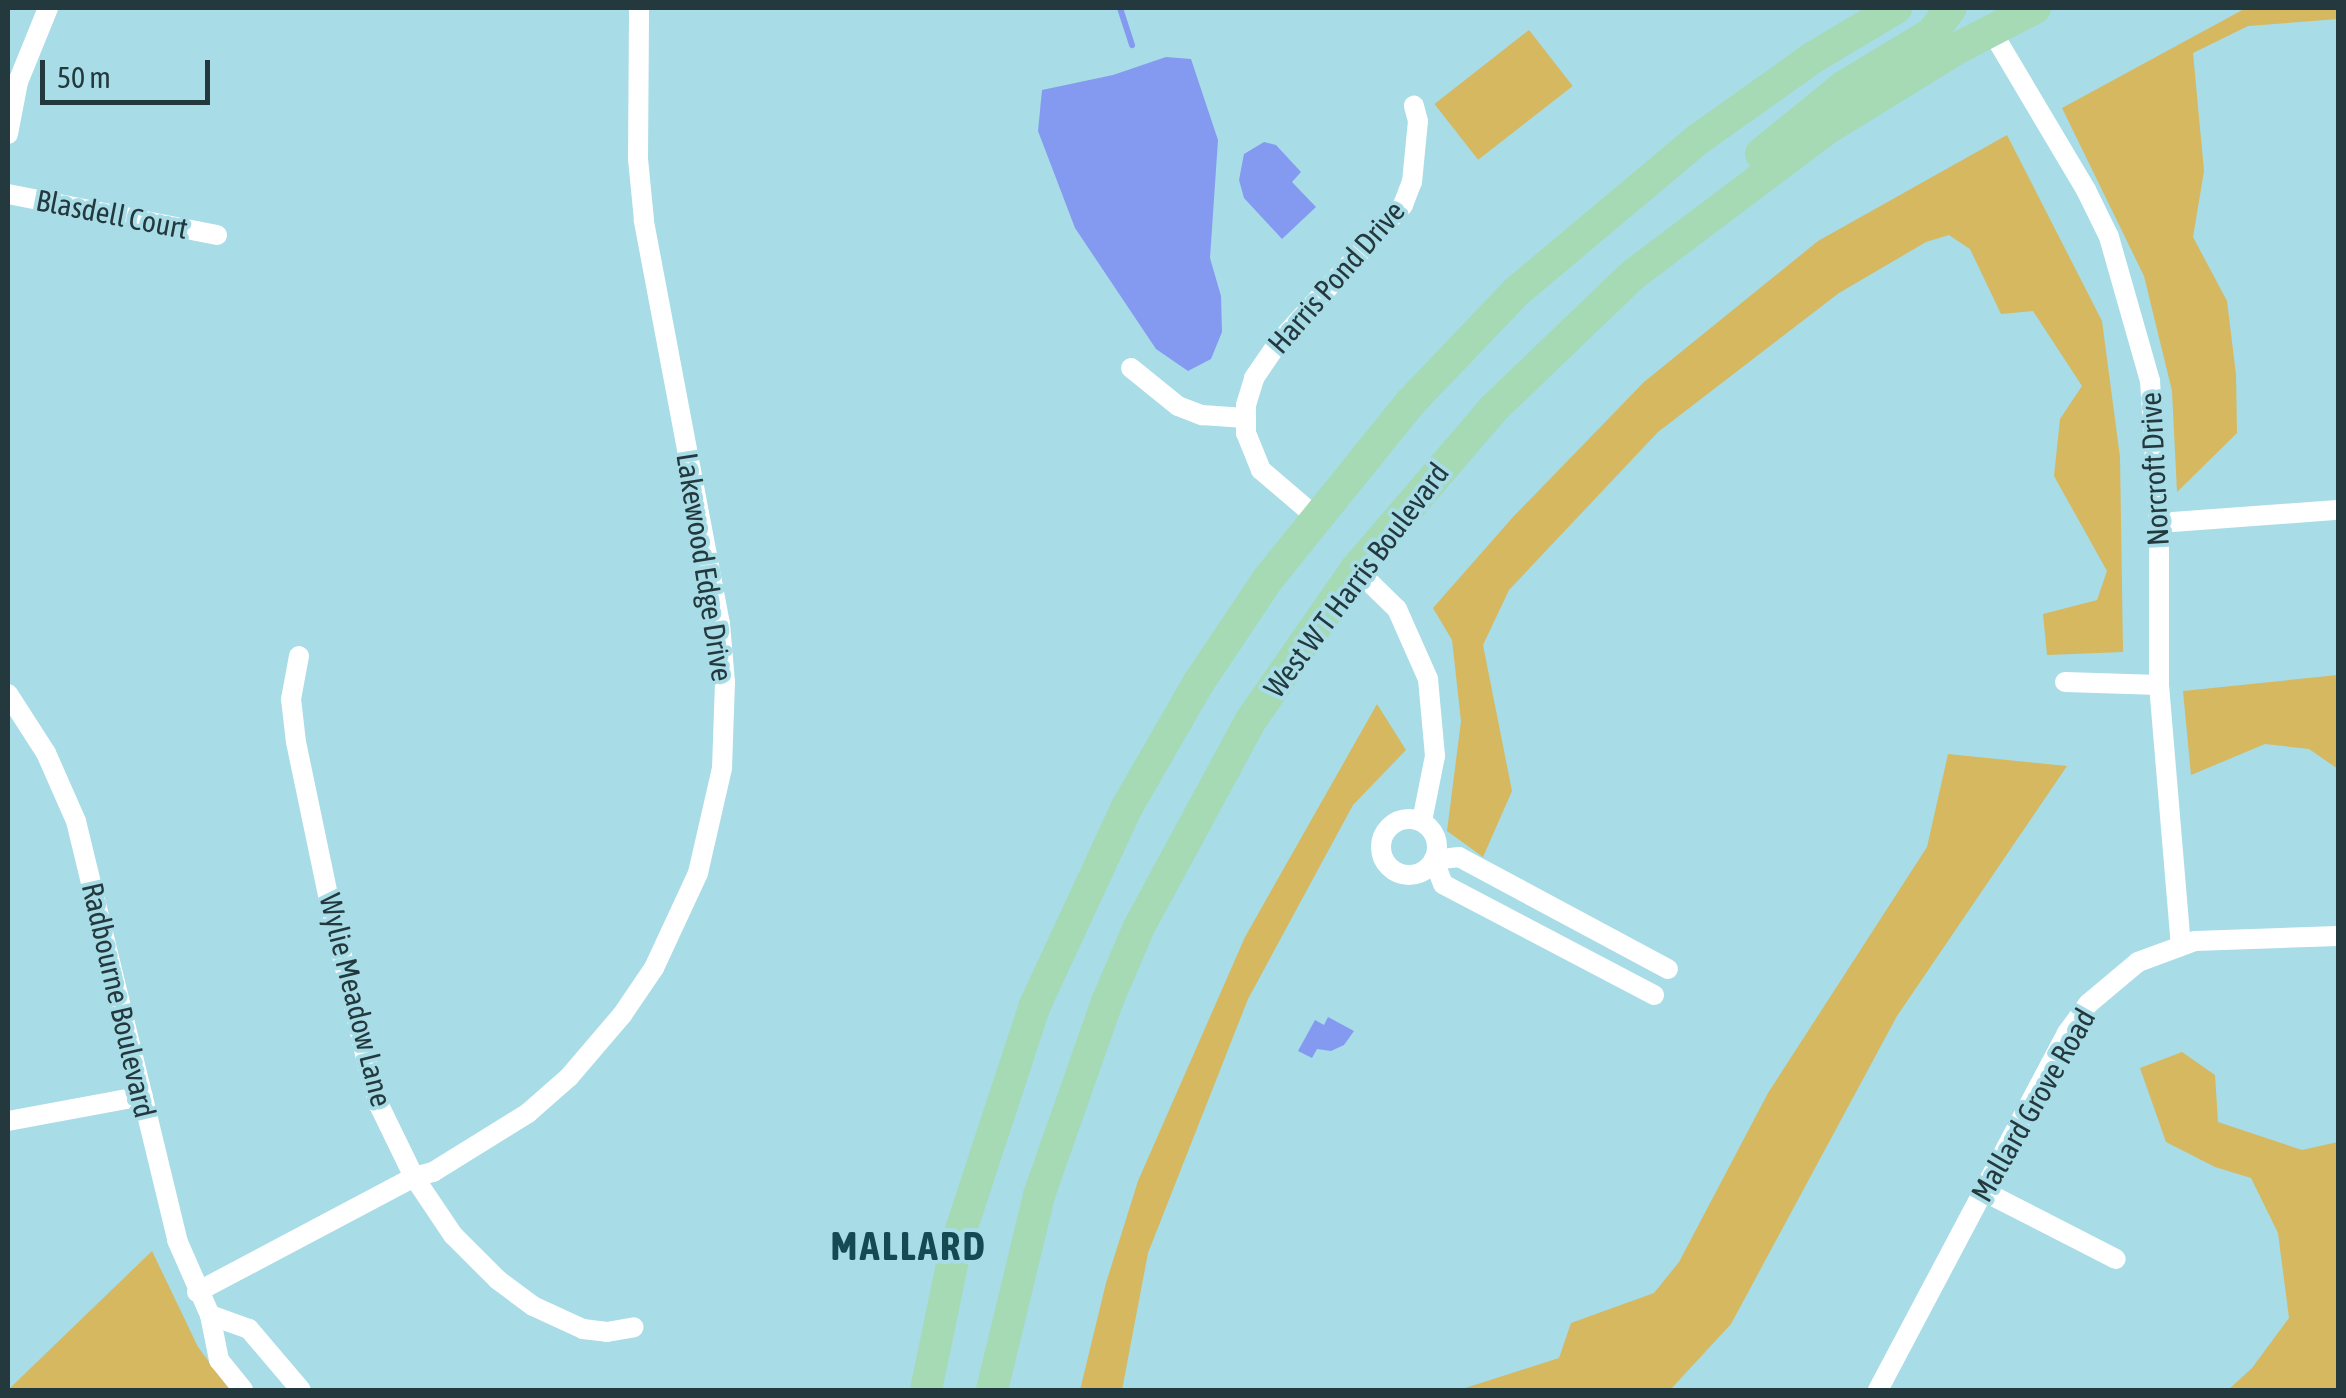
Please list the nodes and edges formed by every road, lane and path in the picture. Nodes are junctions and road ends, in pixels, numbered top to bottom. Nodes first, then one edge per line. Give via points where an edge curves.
1 (48, 8) edge
2 (640, 8) edge
3 (1896, 8) edge
4 (1952, 8) edge
5 (2035, 8) edge
6 (1987, 19) edge
7 (1407, 108) dead end
8 (8, 134) edge
9 (8, 194) edge
10 (1696, 223) junction
11 (217, 234) dead end
12 (1134, 377) dead end
13 (1245, 418) junction
14 (2338, 510) edge
15 (1315, 516) junction
16 (2159, 524) junction
17 (1356, 569) junction
18 (299, 656) dead end
19 (2065, 682) dead end
20 (2159, 685) junction
21 (8, 694) edge
22 (1422, 821) junction
23 (1434, 860) junction
24 (2338, 936) edge
25 (2181, 945) junction
26 (1668, 969) dead end
27 (1654, 995) dead end
28 (142, 1096) junction
29 (8, 1121) edge
30 (414, 1177) junction
31 (1983, 1190) junction
32 (2116, 1260) dead end
33 (197, 1292) junction
34 (210, 1314) junction
35 (634, 1327) dead end
36 (243, 1390) edge
37 (301, 1390) edge
38 (926, 1390) edge
39 (992, 1390) edge
40 (1878, 1390) edge

1 - 8 street via 18,82
2 - 30 street, Lakewood Edge Drive via 644,220 720,624 725,740 714,817 663,951 589,1056 483,1145
3 - 15 main road via 1750,102 1610,210 1452,356
4 - 10 main road via 1932,33 1777,136
5 - 6 main road, West W T Harris Boulevard
6 - 10 main road, West W T Harris Boulevard
6 - 16 street, Norcroft Drive via 2086,190 2124,278 2150,381
7 - 13 street, Harris Pond Drive via 1414,134 1412,182 1403,205 1266,359
9 - 11 street, Blasdell Court
10 - 17 main road, West W T Harris Boulevard via 1493,409
12 - 13 street via 1202,415
13 - 15 street via 1261,470
14 - 16 street
15 - 38 main road via 1199,682 1127,807 1063,940 983,1153
16 - 20 street, Norcroft Drive
17 - 22 street via 1397,609 1428,678 1436,756
17 - 39 main road, West W T Harris Boulevard via 1251,720 1139,927 1038,1195
18 - 30 street, Wylie Meadow Lane via 291,699 294,728 328,895 371,1077
19 - 20 street
20 - 25 street, Norcroft Drive
21 - 28 street, Radbourne Boulevard via 46,753 76,820
22 - 23 street via 1437,842
22 - 23 street via 1394,822 1383,837 1382,856 1403,874 1421,872
23 - 26 street via 1459,857
23 - 27 street via 1443,884
24 - 25 street, Mallard Grove Road
25 - 31 street, Mallard Grove Road via 2138,962 2088,1004
28 - 29 street
28 - 33 street, Radbourne Boulevard via 177,1240
30 - 33 street, Lakewood Edge Drive
30 - 35 street, Wylie Meadow Lane via 453,1235 532,1306 583,1330
31 - 32 street
31 - 40 street, Mallard Grove Road
33 - 34 street, Radbourne Boulevard
34 - 36 street, Radbourne Boulevard via 219,1360
34 - 37 street via 249,1329

